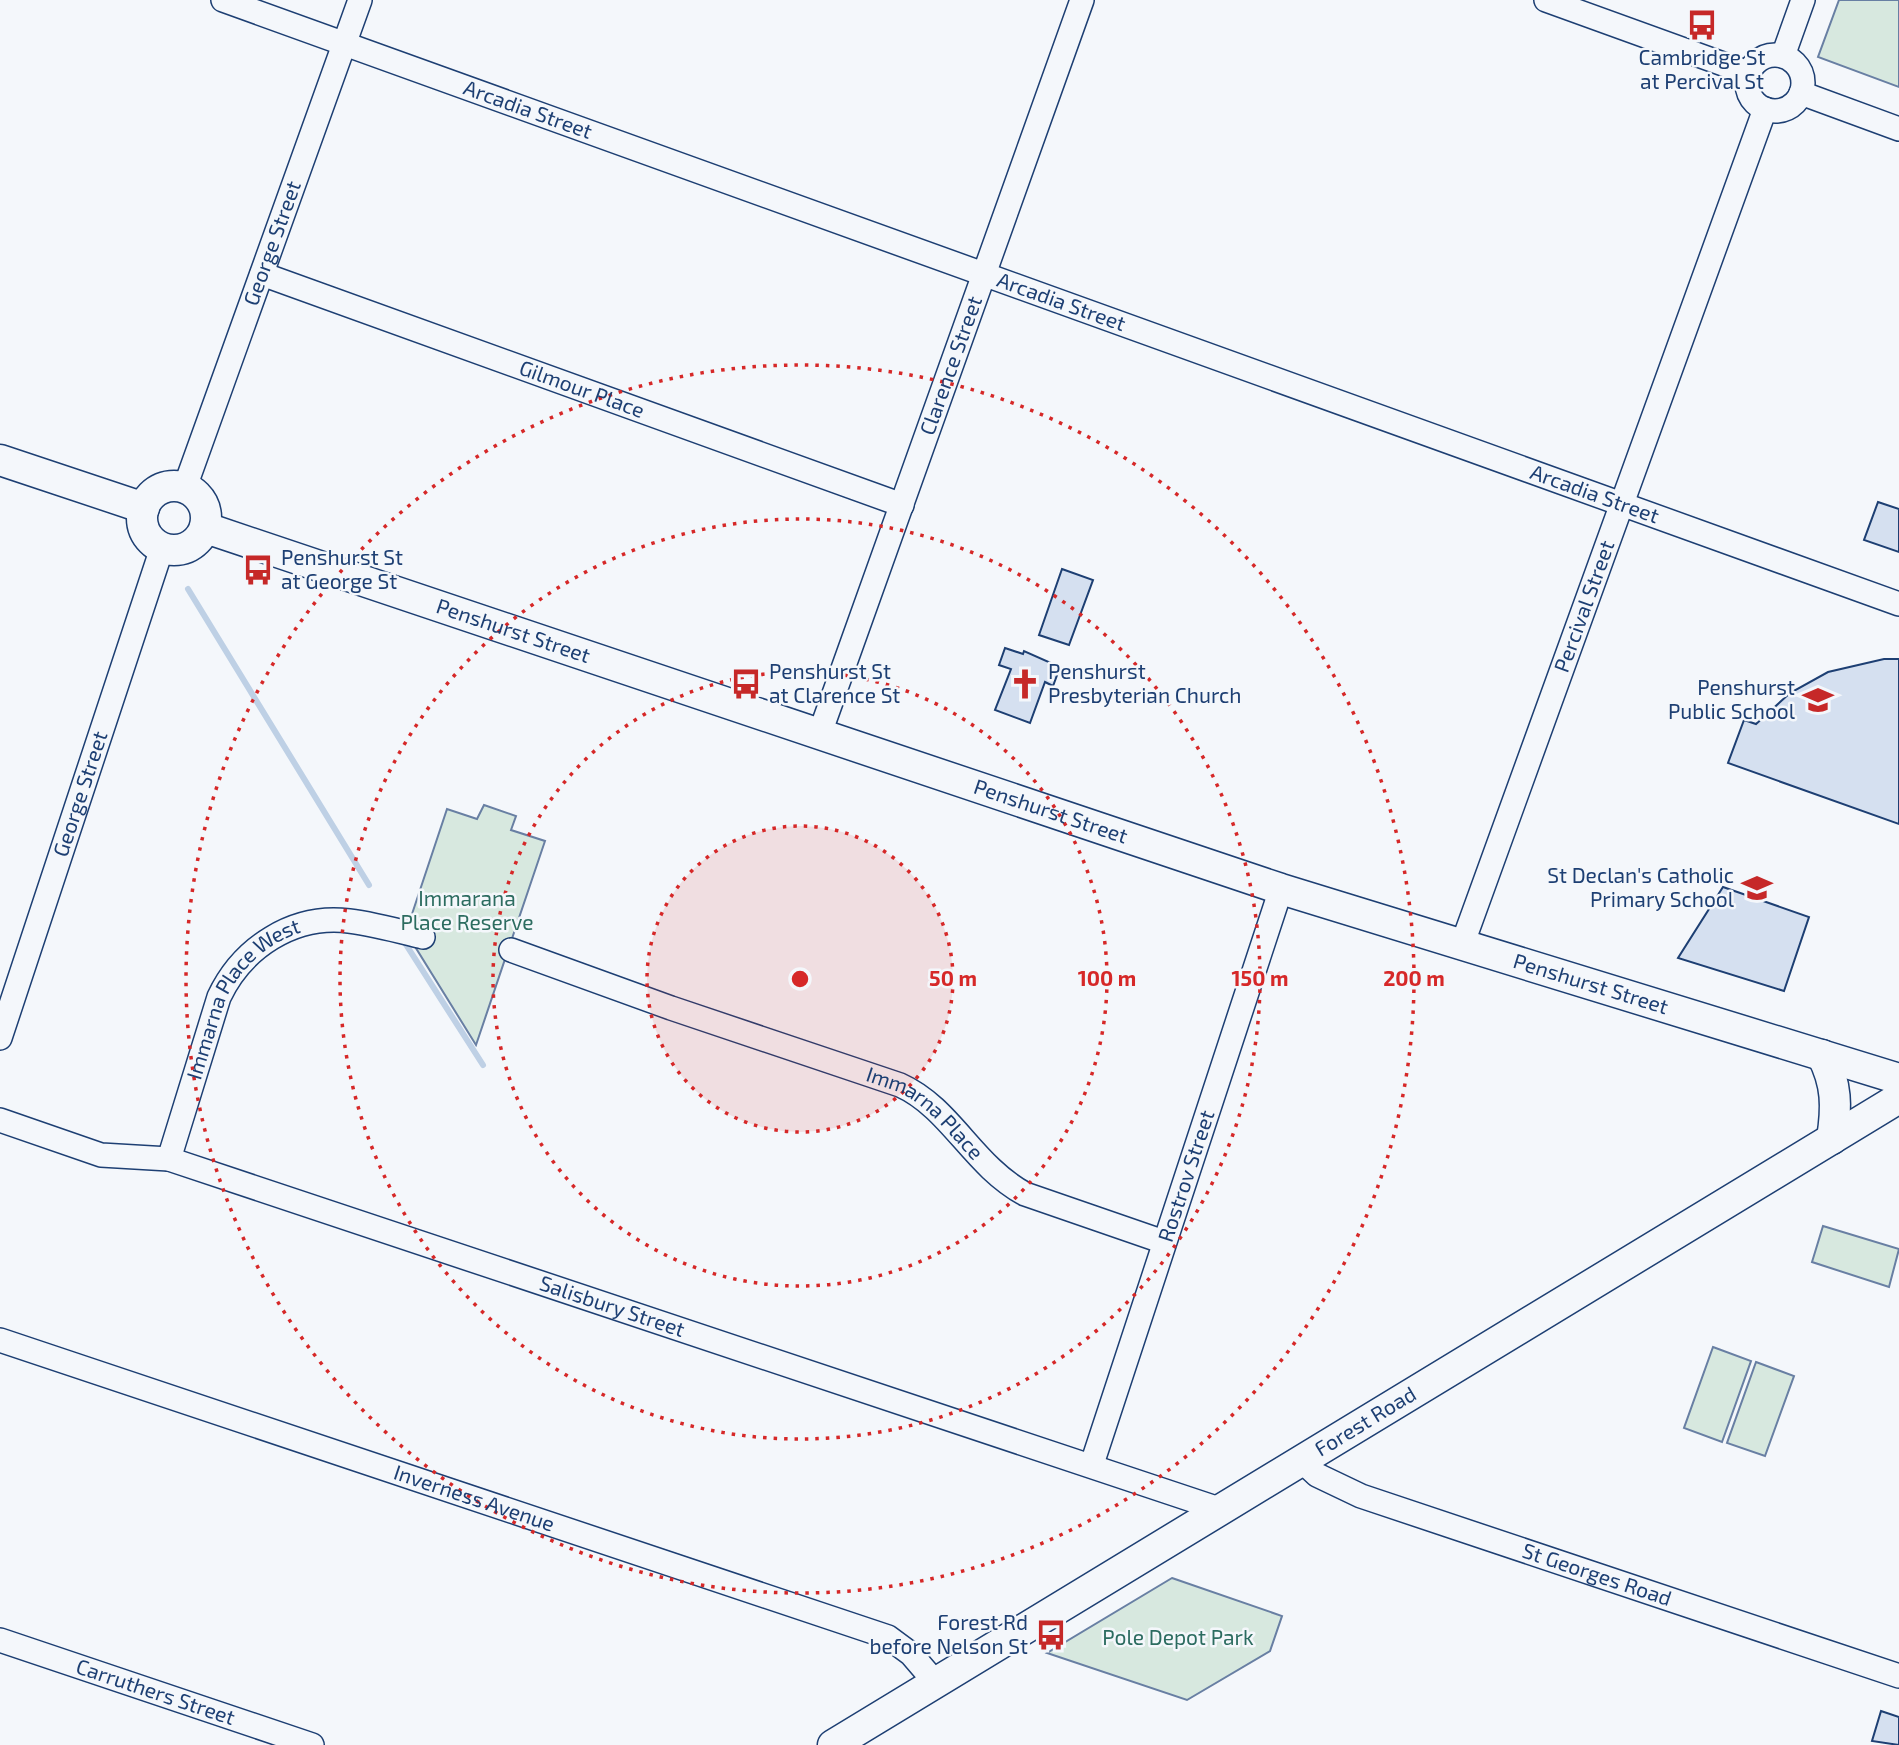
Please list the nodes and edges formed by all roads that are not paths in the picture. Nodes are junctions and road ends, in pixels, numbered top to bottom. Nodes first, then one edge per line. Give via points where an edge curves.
1 (223, 0) edge
2 (360, 0) edge
3 (1082, 0) edge
4 (1546, 0) edge
5 (1803, 0) edge
6 (344, 44) junction
7 (1783, 56) junction
8 (1748, 73) junction
9 (1801, 93) junction
10 (1765, 109) junction
11 (1899, 129) edge
12 (983, 273) junction
13 (262, 274) junction
14 (0, 460) edge
15 (185, 487) junction
16 (1622, 503) junction
17 (902, 505) junction
18 (144, 508) junction
19 (206, 528) junction
20 (162, 548) junction
21 (1899, 604) edge
22 (820, 733) junction
23 (1282, 889) junction
24 (424, 937) dead end
25 (1462, 944) junction
26 (511, 950) dead end
27 (0, 1038) edge
28 (1822, 1055) junction
29 (1899, 1079) edge
30 (1899, 1098) edge
31 (0, 1120) edge
32 (1832, 1139) junction
33 (169, 1159) junction
34 (1164, 1242) junction
35 (0, 1340) edge
36 (1303, 1461) junction
37 (1091, 1464) junction
38 (1222, 1510) junction
39 (0, 1640) edge
40 (1899, 1676) edge
41 (935, 1682) junction
42 (312, 1745) edge
43 (834, 1745) edge

1 - 6 street, Arcadia Street
2 - 6 street, George Street
3 - 12 street, Clarence Street
4 - 8 street
5 - 7 street
6 - 12 street, Arcadia Street
6 - 13 street, George Street
7 - 8 street via 1766,56
7 - 9 street via 1802,75
8 - 10 street via 1748,91
9 - 10 street via 1782,110
9 - 11 street
10 - 16 street, Percival Street
12 - 16 street, Arcadia Street
12 - 17 street, Clarence Street
13 - 15 street, George Street
13 - 17 street, Gilmour Place
14 - 18 main road
15 - 18 main road via 165,487 148,499
15 - 19 main road via 205,508
16 - 21 street, Arcadia Street
16 - 25 street, Percival Street
17 - 22 street, Clarence Street
18 - 20 main road via 147,536
19 - 20 main road via 183,550
19 - 22 main road, Penshurst Street
20 - 27 street, George Street
22 - 23 main road, Penshurst Street
23 - 25 main road, Penshurst Street
23 - 34 street, Rostrov Street
24 - 33 street, Immarna Place West via 348,920 322,921 282,933 249,953 219,997
25 - 28 main road, Penshurst Street
26 - 34 street, Immarna Place via 911,1090 1011,1186
28 - 29 main road, Penshurst Street
28 - 32 main road via 1836,1096
30 - 32 main road, Forest Road
31 - 33 street, Salisbury Street via 101,1155
32 - 36 main road, Forest Road
33 - 37 street, Salisbury Street
34 - 37 street, Rostrov Street
35 - 41 street, Inverness Avenue via 888,1637 904,1647
36 - 38 main road, Forest Road
36 - 40 street, St Georges Road via 1317,1475 1361,1496
37 - 38 street, Salisbury Street
38 - 41 main road, Forest Road
39 - 42 street, Carruthers Street
41 - 43 main road, Forest Road

